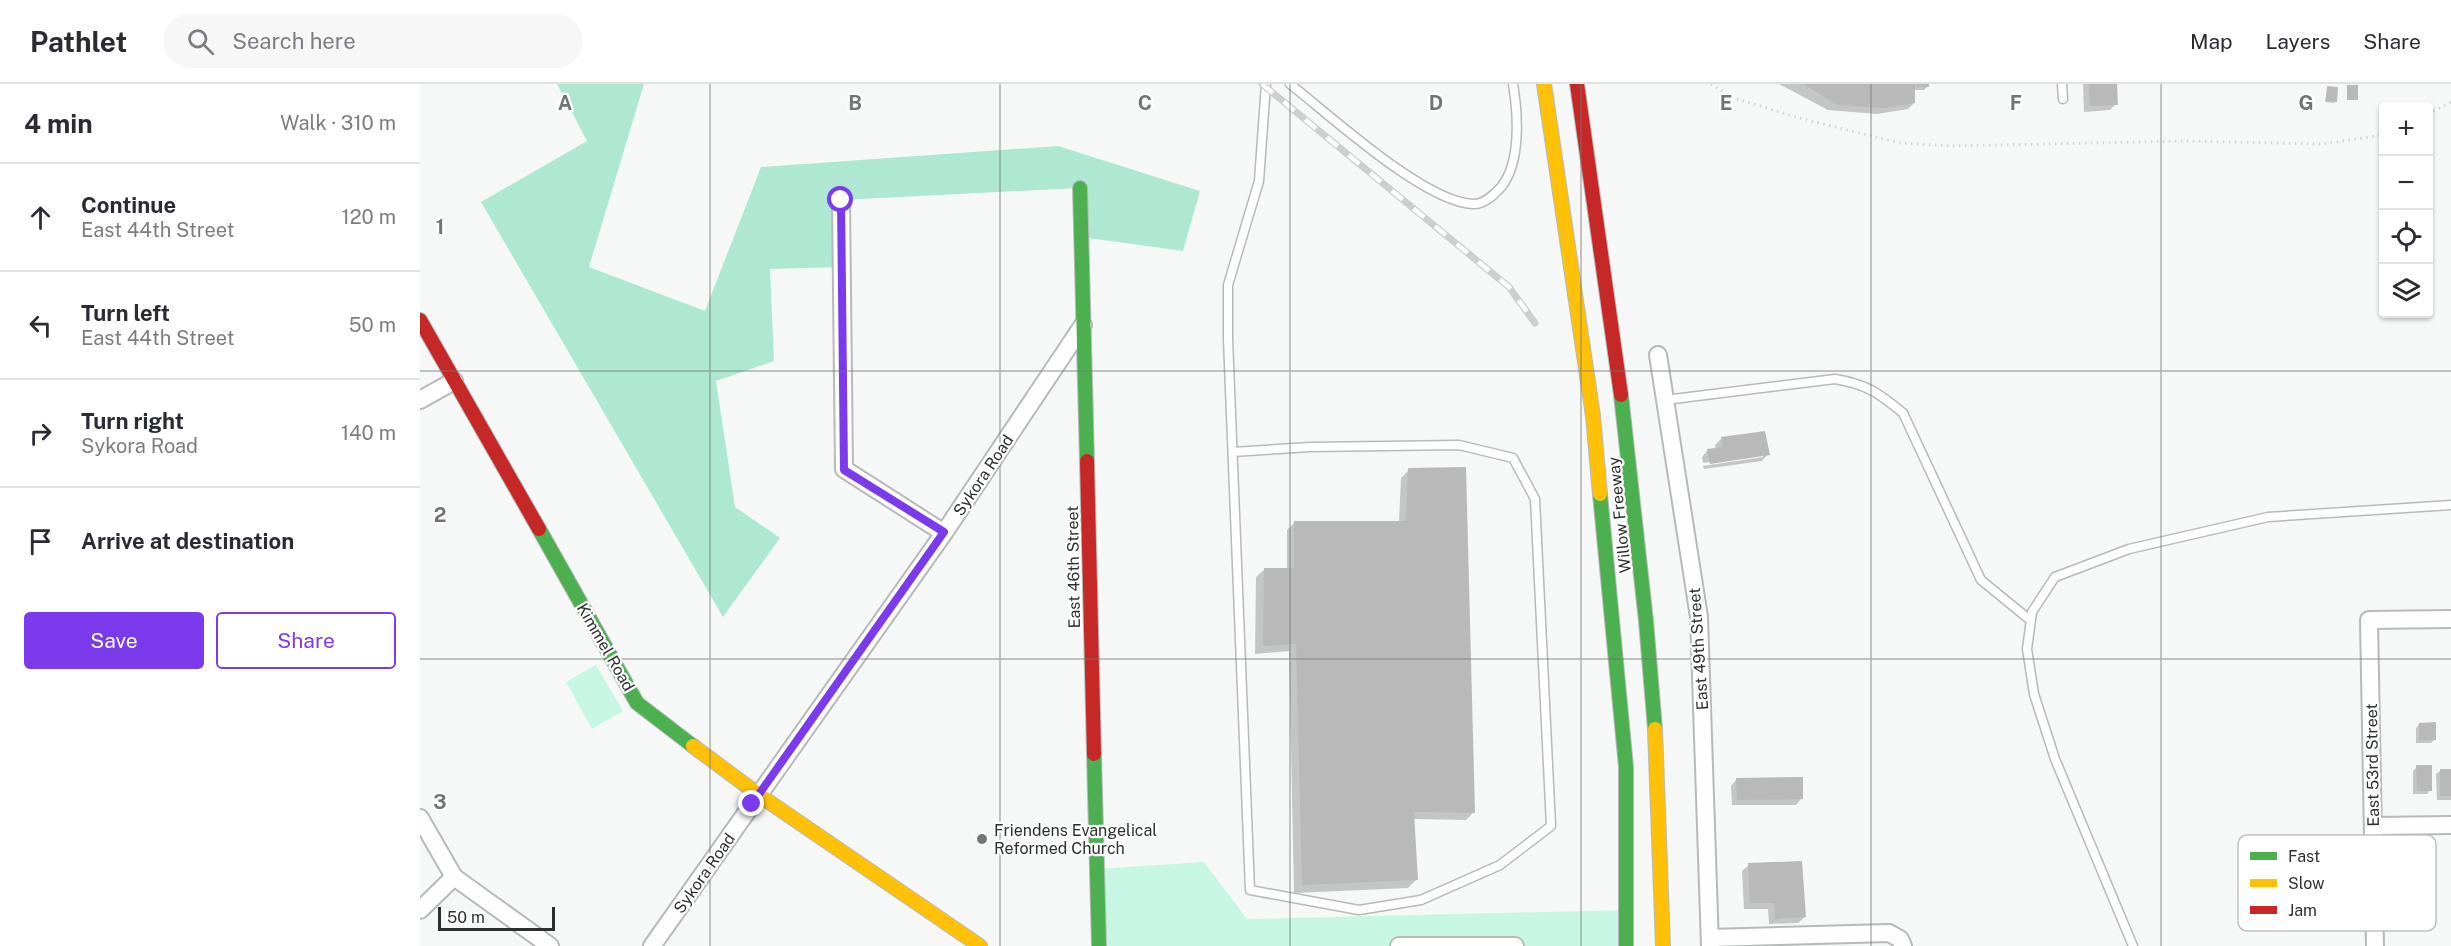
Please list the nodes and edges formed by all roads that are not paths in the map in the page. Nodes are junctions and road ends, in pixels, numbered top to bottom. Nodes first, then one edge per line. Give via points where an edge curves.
1 (1266, 84) edge
2 (1290, 84) edge
3 (1513, 84) edge
4 (1544, 84) edge
5 (1577, 84) edge
6 (2062, 84) edge
7 (2063, 99) dead end
8 (1080, 188) dead end
9 (841, 200) dead end
10 (420, 320) edge
11 (1083, 325) junction
12 (1658, 355) dead end
13 (454, 381) junction
14 (420, 400) edge
15 (1665, 400) junction
16 (1233, 452) junction
17 (2451, 505) edge
18 (944, 532) junction
19 (2451, 619) edge
20 (2030, 620) junction
21 (759, 795) junction
22 (420, 818) edge
23 (2451, 825) edge
24 (2373, 826) junction
25 (2373, 835) edge
26 (454, 877) junction
27 (420, 910) edge
28 (2375, 931) edge
29 (1710, 942) edge
30 (1902, 942) edge
31 (1515, 945) edge
32 (550, 946) edge
33 (652, 946) edge
34 (980, 946) edge
35 (1099, 946) edge
36 (1399, 946) edge
37 (1626, 946) edge
38 (1663, 946) edge
39 (2133, 946) edge
40 (2375, 946) edge

1 - 16 lane via 1259,181 1228,285
2 - 3 lane via 1411,179 1445,198 1474,205 1493,197 1508,178 1517,107
4 - 37 main road, Willow Freeway via 1593,416 1626,767
5 - 38 main road, Willow Freeway via 1623,393 1651,664 1662,850
6 - 7 lane
8 - 11 main road, East 46th Street
9 - 18 street via 844,470
10 - 13 main road, Kimmel Road
11 - 18 street, Sykora Road
11 - 35 main road, East 46th Street
12 - 15 street, East 49th Street
13 - 14 street
13 - 21 main road, Kimmel Road via 637,703
15 - 20 lane via 1835,379 1862,383 1882,395 1903,413 1981,580
15 - 29 street, East 49th Street via 1699,617
16 - 16 lane via 1250,890 1359,910 1421,900 1500,865 1551,826 1535,499 1512,458 1459,445
17 - 20 lane via 2268,517 2129,549 2055,577
18 - 21 street, Sykora Road
19 - 24 street, East 53rd Street via 2369,620
20 - 39 lane via 2026,649 2034,694
21 - 33 street, Sykora Road
21 - 34 main road, Kimmel Road
22 - 26 street
23 - 24 street
24 - 25 street, East 53rd Street
26 - 27 street
26 - 32 street
28 - 40 street, East 53rd Street
29 - 30 street via 1889,933
31 - 36 street

